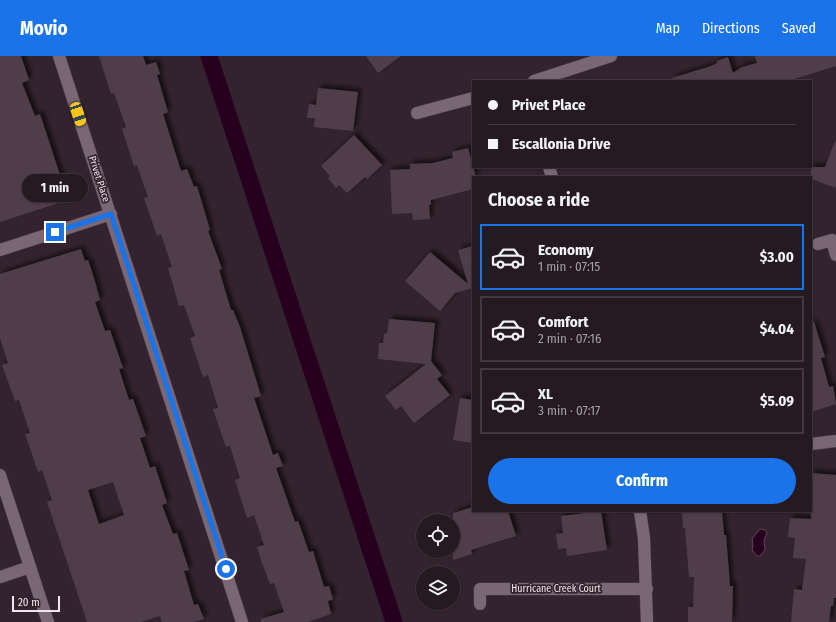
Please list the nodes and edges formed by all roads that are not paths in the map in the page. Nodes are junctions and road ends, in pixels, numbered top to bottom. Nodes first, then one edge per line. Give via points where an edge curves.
1 (59, 56) edge
2 (611, 56) edge
3 (537, 80) edge
4 (472, 98) edge
5 (417, 113) dead end
6 (111, 214) junction
7 (818, 244) dead end
8 (0, 250) edge
9 (836, 255) edge
10 (836, 441) edge
11 (812, 444) edge
12 (0, 475) edge
13 (640, 512) edge
14 (30, 567) junction
15 (0, 577) edge
16 (647, 589) junction
17 (480, 604) dead end
18 (48, 622) edge
19 (242, 622) edge
20 (647, 622) edge

1 - 6 street, Privet Place
2 - 3 street
4 - 5 street
6 - 8 street
6 - 19 street, Privet Place
7 - 9 street via 832,240
10 - 11 street
12 - 14 street
13 - 16 street
14 - 15 street
14 - 18 street
16 - 17 street, Hurricane Creek Court via 480,589
16 - 20 street

